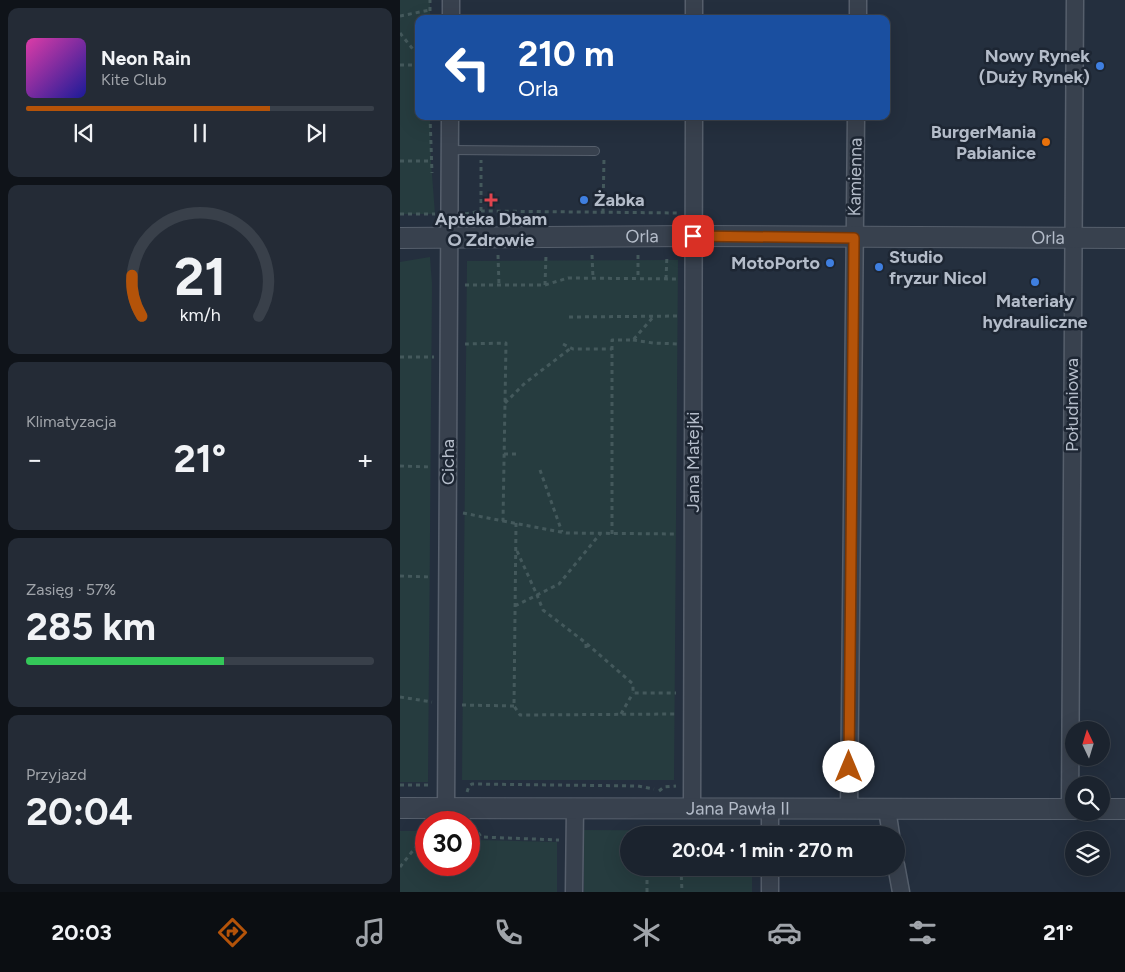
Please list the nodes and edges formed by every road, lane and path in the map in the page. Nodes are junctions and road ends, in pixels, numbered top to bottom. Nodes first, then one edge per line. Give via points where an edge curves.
1 (430, 0) edge
2 (451, 0) edge
3 (694, 0) edge
4 (858, 0) edge
5 (1075, 0) edge
6 (430, 10) junction
7 (430, 15) edge
8 (451, 15) edge
9 (694, 15) edge
10 (858, 15) edge
11 (400, 16) edge
12 (400, 33) edge
13 (415, 53) edge
14 (400, 65) edge
15 (415, 65) edge
16 (450, 120) edge
17 (694, 120) edge
18 (856, 120) edge
19 (449, 150) junction
20 (595, 154) joint
21 (473, 157) dead end
22 (400, 161) edge
23 (430, 161) dead end
24 (481, 211) junction
25 (603, 212) junction
26 (680, 213) dead end
27 (400, 214) edge
28 (436, 214) dead end
29 (463, 215) dead end
30 (693, 236) junction
31 (400, 238) edge
32 (854, 238) junction
33 (1073, 238) junction
34 (1125, 238) edge
35 (449, 239) junction
36 (490, 255) dead end
37 (555, 255) dead end
38 (583, 255) dead end
39 (629, 255) dead end
40 (658, 255) dead end
41 (667, 255) junction
42 (673, 255) dead end
43 (680, 271) dead end
44 (592, 278) junction
45 (638, 279) junction
46 (666, 279) junction
47 (465, 285) dead end
48 (545, 285) junction
49 (499, 286) junction
50 (680, 307) dead end
51 (654, 316) junction
52 (680, 316) junction
53 (569, 317) dead end
54 (680, 325) dead end
55 (680, 334) dead end
56 (634, 340) junction
57 (465, 344) dead end
58 (563, 344) dead end
59 (680, 344) junction
60 (571, 348) junction
61 (612, 349) junction
62 (679, 354) dead end
63 (400, 357) edge
64 (434, 357) dead end
65 (505, 403) junction
66 (504, 454) junction
67 (517, 454) dead end
68 (400, 466) edge
69 (433, 467) dead end
70 (540, 470) dead end
71 (463, 513) dead end
72 (503, 521) junction
73 (516, 523) junction
74 (678, 528) dead end
75 (562, 532) junction
76 (600, 534) junction
77 (612, 534) junction
78 (515, 548) junction
79 (400, 576) edge
80 (433, 577) dead end
81 (537, 595) junction
82 (515, 606) junction
83 (586, 643) junction
84 (586, 652) dead end
85 (633, 693) junction
86 (400, 697) edge
87 (676, 700) dead end
88 (432, 702) dead end
89 (460, 705) dead end
90 (514, 706) junction
91 (677, 707) dead end
92 (622, 714) junction
93 (677, 714) junction
94 (677, 723) dead end
95 (1072, 776) edge
96 (677, 777) dead end
97 (400, 785) edge
98 (430, 785) dead end
99 (677, 786) dead end
100 (400, 808) edge
101 (446, 808) junction
102 (575, 808) junction
103 (692, 808) junction
104 (770, 808) junction
105 (849, 808) junction
106 (887, 809) junction
107 (1065, 809) edge
108 (1110, 809) edge
109 (1125, 809) edge
110 (770, 826) edge
111 (890, 826) edge
112 (480, 835) edge
113 (560, 840) dead end
114 (415, 848) edge
115 (400, 867) edge
116 (647, 876) edge
117 (681, 876) edge
118 (770, 876) edge
119 (898, 876) edge
120 (574, 892) edge
121 (646, 892) edge
122 (682, 892) edge
123 (770, 892) edge
124 (901, 892) edge

1 - 6 path
2 - 8 street
3 - 9 street
4 - 10 street
5 - 33 street, Południowa
6 - 7 path
6 - 11 path
12 - 13 path
14 - 15 path
16 - 19 street, Cicha
17 - 30 street, Jana Matejki
18 - 32 street, Kamienna
19 - 20 lane
19 - 35 street, Cicha
20 - 25 path via 604,158
21 - 24 path via 481,157
22 - 23 path
24 - 25 path
24 - 29 path
25 - 26 path
27 - 28 path
30 - 32 street, Orla
30 - 35 street, Orla
30 - 103 street, Jana Matejki
31 - 35 street, Orla
32 - 33 street, Orla
32 - 105 street, Kamienna
33 - 34 street, Orla
33 - 95 street, Południowa
35 - 101 street, Cicha
36 - 49 path via 498,255
37 - 48 path via 546,255
38 - 44 path via 592,255
39 - 45 path via 638,255
40 - 41 path
41 - 42 path
41 - 46 path
43 - 46 path via 680,279
44 - 45 path
44 - 48 path via 568,278
45 - 46 path
47 - 49 path
48 - 49 path
50 - 52 path
51 - 52 path
51 - 53 path
51 - 56 path
52 - 54 path
55 - 59 path
56 - 59 path
56 - 61 path via 612,340
57 - 65 path via 506,343
58 - 60 path
59 - 62 path
60 - 61 path
60 - 65 path via 525,383
61 - 77 path
63 - 64 path
65 - 66 path
66 - 67 path
66 - 72 path
68 - 69 path
70 - 75 path
71 - 72 path
72 - 73 path
73 - 75 path
73 - 78 path
74 - 77 path via 678,534
75 - 76 path
76 - 77 path
76 - 81 path via 559,584
78 - 81 path
78 - 82 path
79 - 80 path
81 - 82 path
81 - 83 path via 543,610
82 - 90 path
83 - 84 path
83 - 85 path via 633,684
85 - 87 path via 676,693
85 - 92 path
86 - 88 path
89 - 90 path
90 - 92 path via 520,715
91 - 93 path
92 - 93 path
93 - 94 path
96 - 99 path
97 - 98 path
100 - 101 street, Jana Pawła II
101 - 102 street, Jana Pawła II
102 - 103 street, Jana Pawła II
102 - 120 street
103 - 104 street, Jana Pawła II
104 - 105 street, Jana Pawła II
104 - 110 street
105 - 106 street, Jana Pawła II
106 - 107 street, Jana Pawła II
106 - 111 street
108 - 109 street
112 - 113 path
114 - 115 path
116 - 121 path
117 - 122 path
118 - 123 street
119 - 124 street

